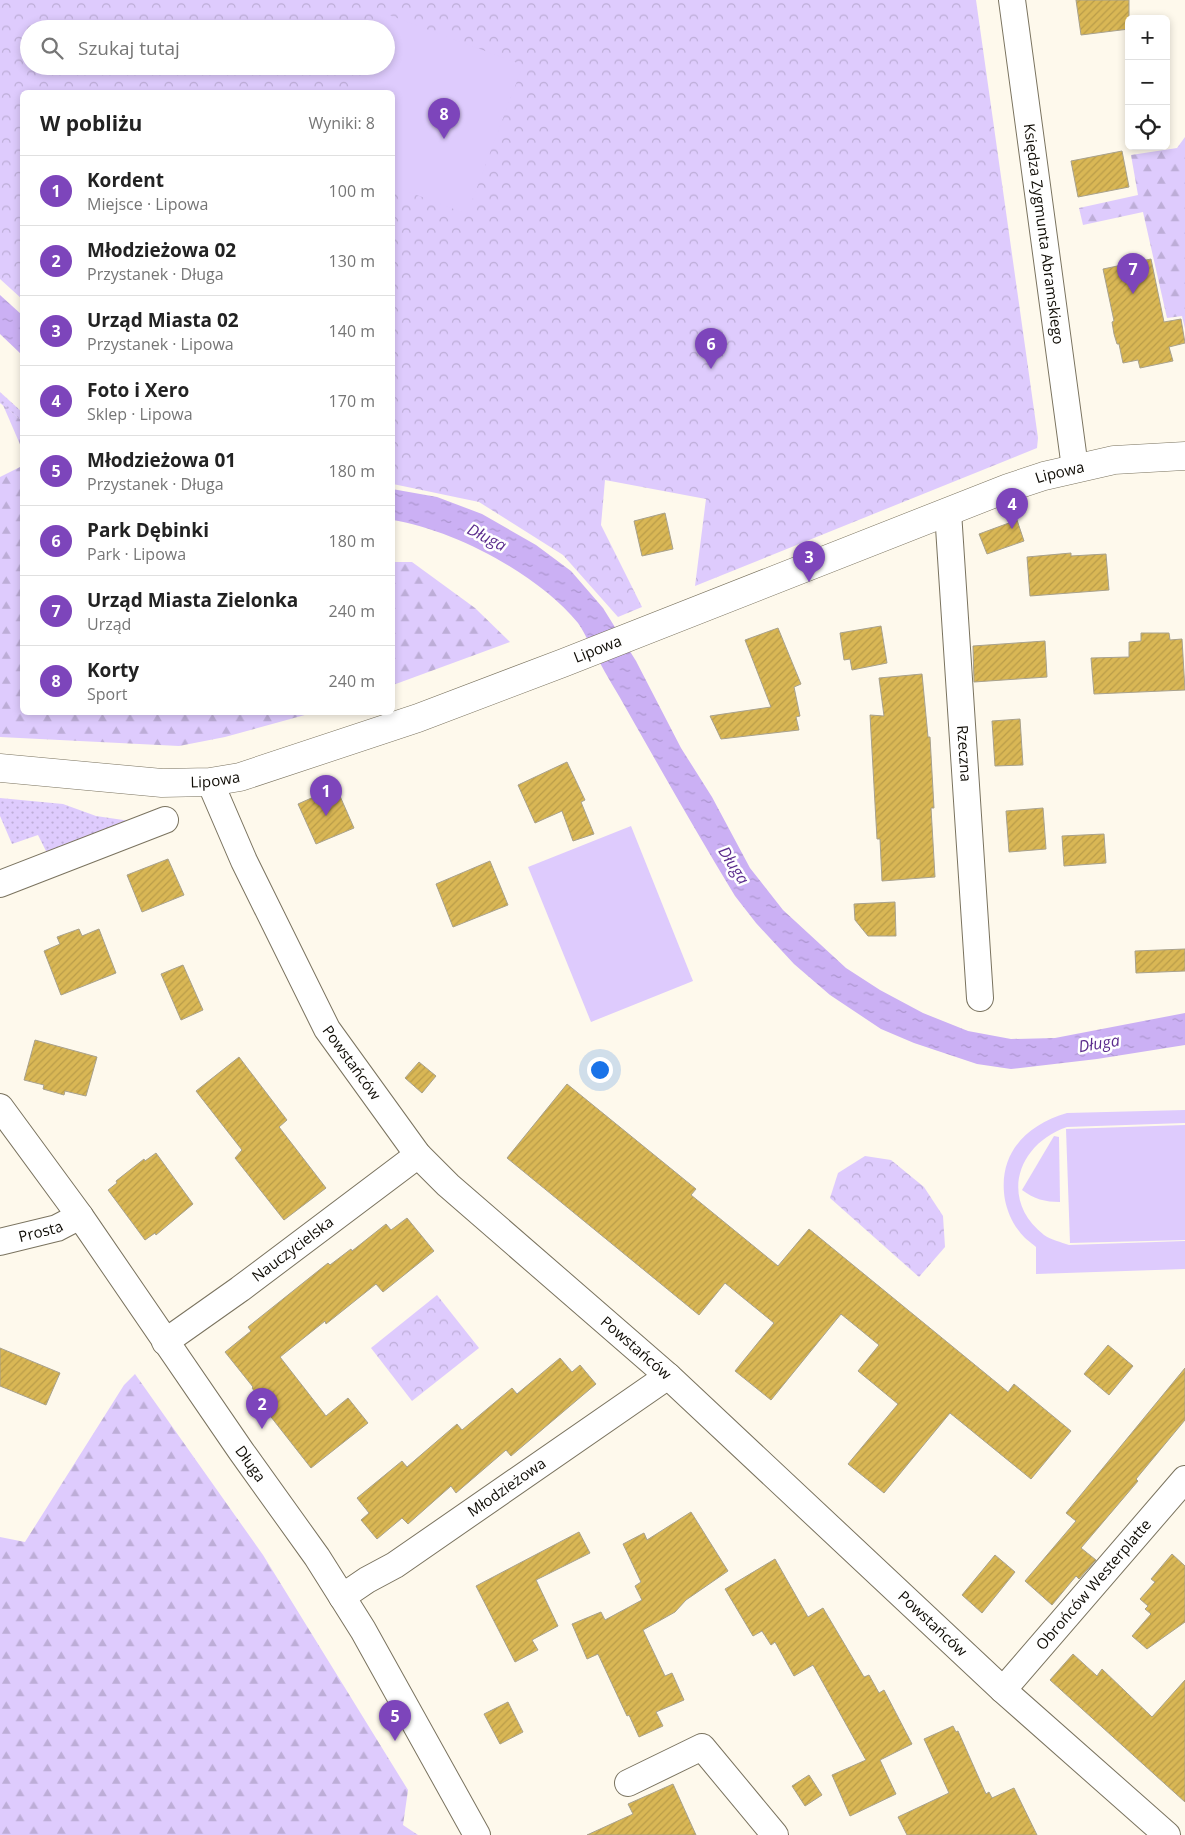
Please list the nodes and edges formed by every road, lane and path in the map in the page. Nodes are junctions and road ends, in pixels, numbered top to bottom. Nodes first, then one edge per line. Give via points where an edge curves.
1 (1012, 0) edge
2 (1185, 456) edge
3 (1075, 468) junction
4 (948, 512) junction
5 (0, 768) edge
6 (210, 782) junction
7 (165, 820) dead end
8 (0, 884) edge
9 (980, 998) dead end
10 (0, 1107) edge
11 (418, 1155) junction
12 (80, 1216) junction
13 (0, 1242) edge
14 (165, 1342) junction
15 (668, 1376) junction
16 (1185, 1479) edge
17 (342, 1597) junction
18 (1003, 1690) junction
19 (628, 1783) dead end
20 (477, 1835) edge
21 (775, 1835) edge
22 (1167, 1835) edge

1 - 3 street, Księdza Zygmunta Abramskiego
2 - 3 street, Lipowa via 1114,460
3 - 4 street, Lipowa via 1026,482
4 - 6 street, Lipowa via 418,718 240,777
4 - 9 street, Rzeczna
5 - 6 street, Lipowa via 162,783
6 - 11 street, Powstańców via 244,861 327,1030
7 - 8 street
10 - 12 street, Długa
11 - 14 street, Nauczycielska
11 - 15 street, Powstańców
12 - 13 street, Prosta via 57,1228
12 - 14 street, Długa
14 - 17 street, Długa
15 - 17 street, Młodzieżowa via 395,1565
15 - 18 street, Powstańców
16 - 18 street, Obrońców Westerplatte
17 - 20 street, Długa
18 - 22 street, Powstańców
19 - 21 street via 702,1747

